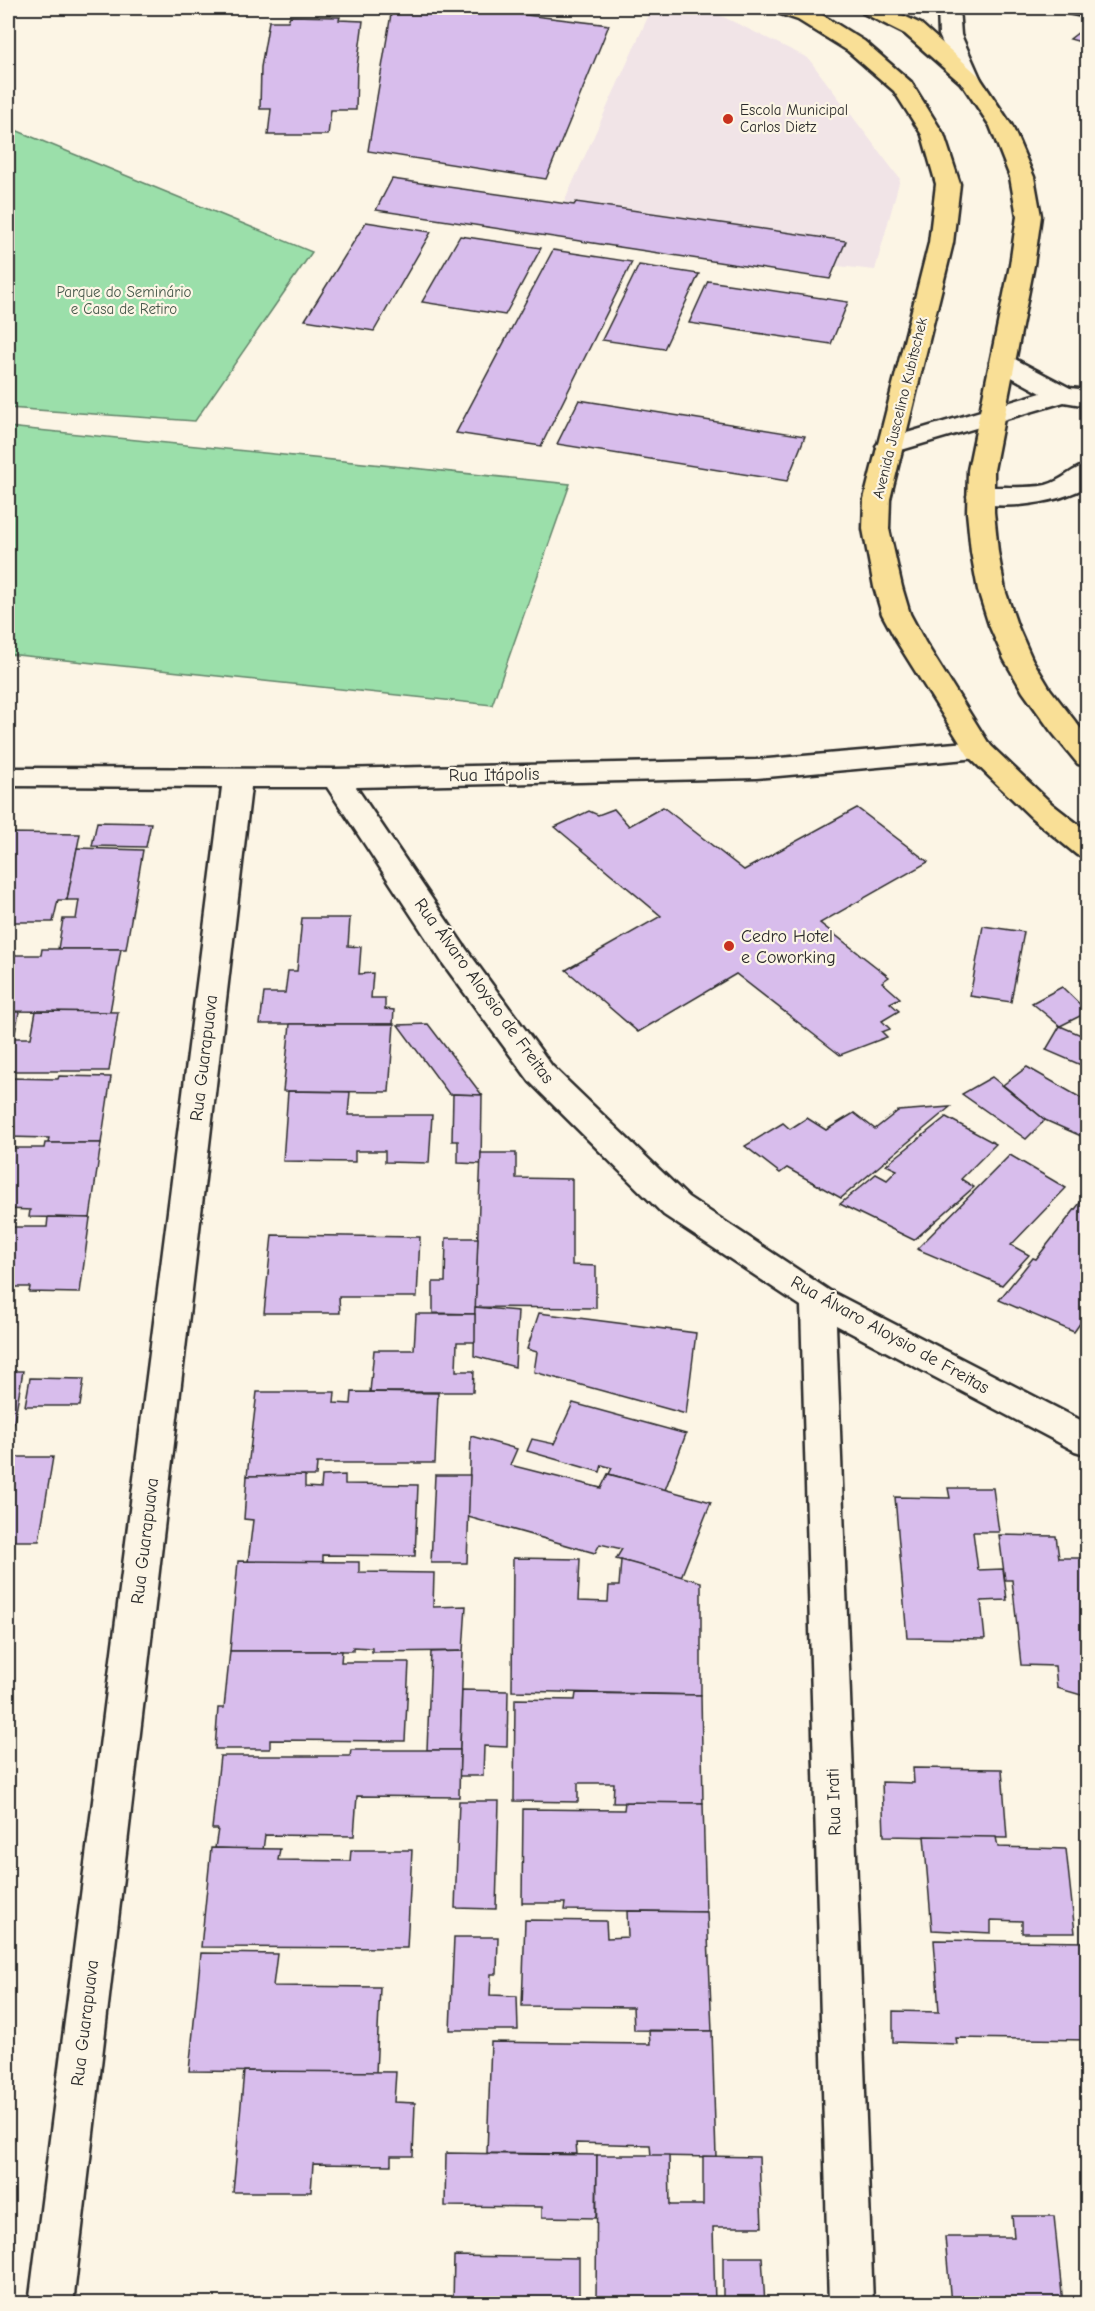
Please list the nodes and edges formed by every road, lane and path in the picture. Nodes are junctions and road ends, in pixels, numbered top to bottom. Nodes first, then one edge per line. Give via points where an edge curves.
1 (785, 8) edge
2 (871, 8) edge
3 (948, 8) edge
4 (1075, 8) edge
5 (1088, 11) edge
6 (970, 80) junction
7 (1002, 362) junction
8 (1075, 396) edge
9 (994, 414) junction
10 (890, 446) junction
11 (1088, 472) edge
12 (980, 496) junction
13 (979, 750) junction
14 (1088, 757) edge
15 (8, 777) edge
16 (238, 778) junction
17 (335, 778) junction
18 (1088, 848) edge
19 (818, 1300) junction
20 (1088, 1441) edge
21 (51, 2304) edge
22 (851, 2304) edge

1 - 10 main road, Avenida Juscelino Kubitschek via 806,15 856,46 903,87 933,135 948,183 941,243
2 - 6 main road via 913,30
3 - 6 street via 951,35
4 - 5 street
6 - 7 main road via 1001,126 1022,177 1029,216
7 - 8 street
7 - 9 main road
8 - 9 street
9 - 10 street
9 - 12 main road via 981,470
10 - 13 main road, Avenida Juscelino Kubitschek via 877,499 876,529 896,614
11 - 12 street via 1067,486 1040,494
12 - 14 main road via 983,556 1001,626 1023,670
13 - 17 street, Rua Itápolis via 756,768
13 - 18 main road, Avenida Juscelino Kubitschek via 1042,811
15 - 16 street, Rua Itápolis
16 - 17 street, Rua Itápolis
16 - 21 street, Rua Guarapuava
17 - 19 street, Rua Álvaro Aloysio de Freitas via 455,957 541,1074 676,1206
19 - 20 street, Rua Álvaro Aloysio de Freitas
19 - 22 street, Rua Irati

